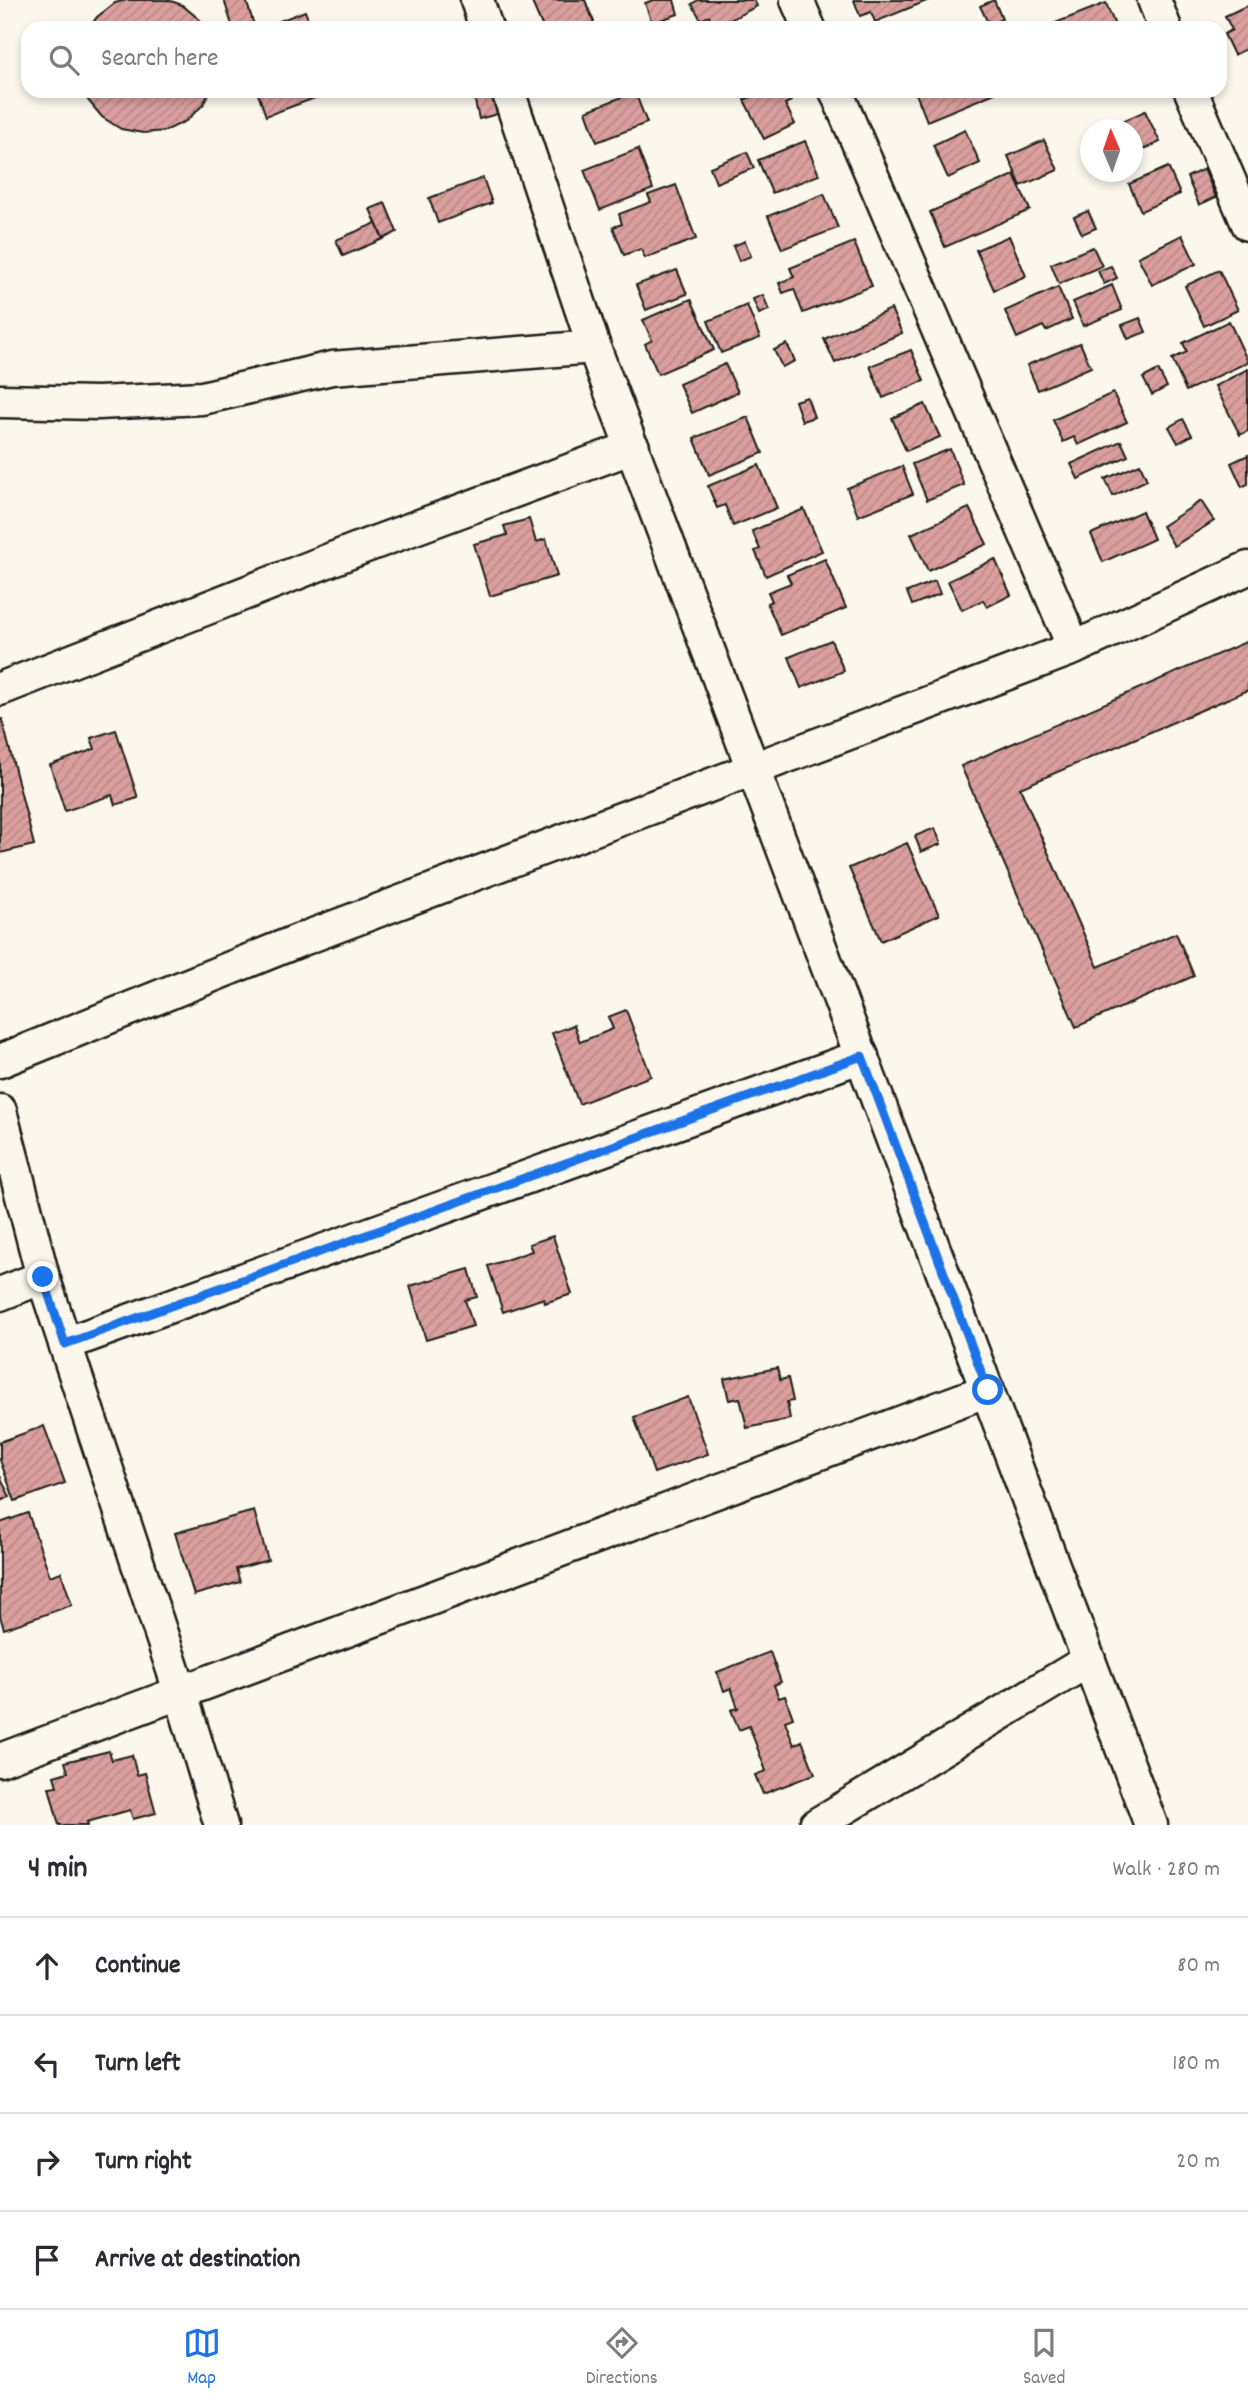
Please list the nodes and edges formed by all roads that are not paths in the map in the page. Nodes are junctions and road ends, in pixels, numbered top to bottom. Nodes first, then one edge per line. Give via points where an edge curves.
1 (477, 0) edge
2 (797, 0) edge
3 (1154, 0) edge
4 (484, 21) edge
5 (806, 21) edge
6 (1162, 21) edge
7 (510, 98) edge
8 (839, 98) edge
9 (1194, 98) edge
10 (1248, 224) edge
11 (594, 347) junction
12 (0, 401) edge
13 (632, 447) junction
14 (1248, 568) edge
15 (1074, 648) junction
16 (0, 689) edge
17 (754, 770) junction
18 (862, 1056) junction
19 (0, 1061) edge
20 (0, 1111) edge
21 (43, 1277) junction
22 (0, 1294) edge
23 (65, 1344) junction
24 (988, 1390) junction
25 (1089, 1660) junction
26 (181, 1693) junction
27 (0, 1760) edge
28 (221, 1825) edge
29 (816, 1825) edge
30 (1151, 1825) edge

1 - 4 street
2 - 5 street
3 - 6 street
7 - 11 street
8 - 15 street
9 - 10 street
11 - 12 street via 332,368 202,398
11 - 13 street
13 - 16 street
13 - 17 street
14 - 15 street
15 - 17 street
17 - 18 street
17 - 19 street via 300,940
18 - 23 street
18 - 24 street
20 - 21 street
21 - 22 street
21 - 23 street
23 - 26 street
24 - 25 street
24 - 26 street
25 - 29 street
25 - 30 street
26 - 27 street
26 - 28 street

